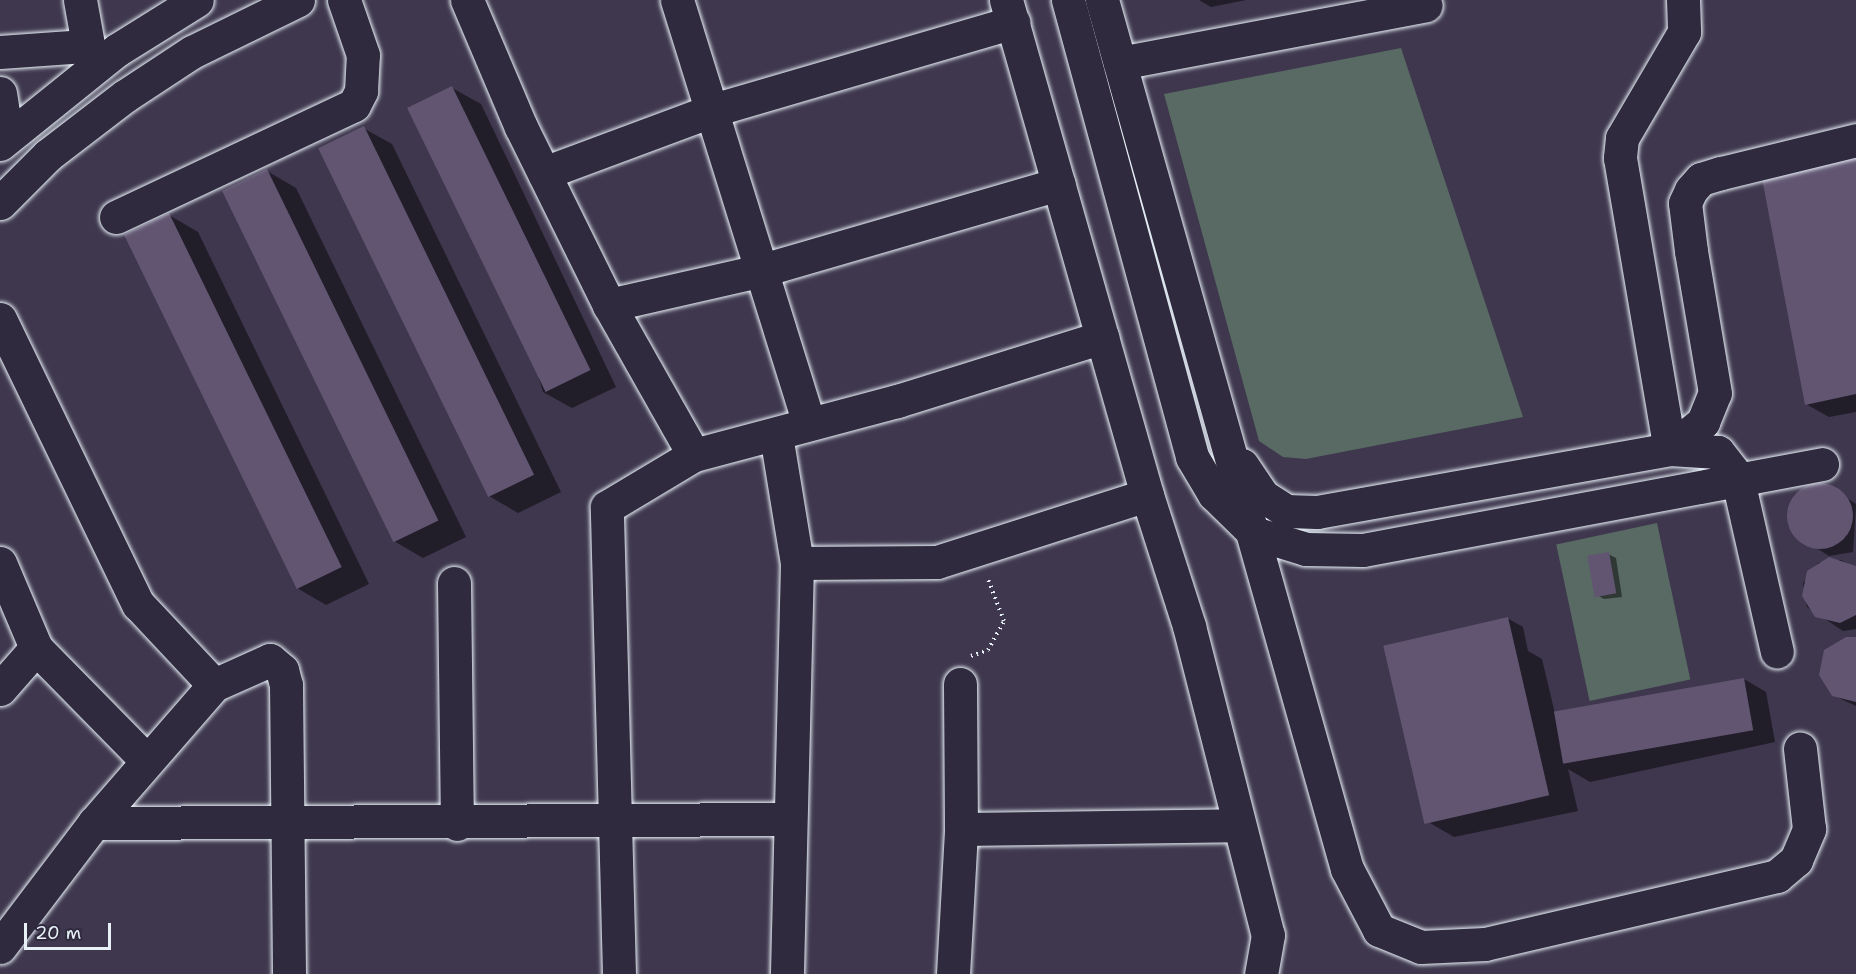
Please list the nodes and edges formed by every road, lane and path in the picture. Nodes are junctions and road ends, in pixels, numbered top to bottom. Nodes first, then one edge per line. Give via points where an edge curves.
1 (80, 0) edge
2 (197, 0) edge
3 (344, 0) edge
4 (467, 0) edge
5 (677, 0) edge
6 (1068, 0) edge
7 (1102, 0) edge
8 (1683, 0) edge
9 (277, 4) edge
10 (1426, 5) dead end
11 (170, 8) edge
12 (1009, 11) edge
13 (0, 52) edge
14 (88, 58) junction
15 (1120, 63) junction
16 (0, 93) edge
17 (713, 110) junction
18 (1856, 140) edge
19 (4, 141) edge
20 (544, 173) junction
21 (1059, 184) junction
22 (0, 203) edge
23 (116, 217) dead end
24 (759, 271) junction
25 (609, 305) junction
26 (0, 319) edge
27 (1102, 337) junction
28 (809, 424) junction
29 (776, 435) junction
30 (1228, 440) junction
31 (1670, 449) junction
32 (694, 454) junction
33 (1822, 464) dead end
34 (1737, 476) junction
35 (1147, 495) junction
36 (1254, 533) junction
37 (973, 552) junction
38 (0, 563) edge
39 (797, 563) junction
40 (454, 584) dead end
41 (36, 648) junction
42 (1777, 652) dead end
43 (960, 684) joint
44 (214, 685) junction
45 (0, 689) edge
46 (1800, 749) dead end
47 (146, 760) junction
48 (789, 819) junction
49 (617, 821) junction
50 (94, 823) junction
51 (457, 824) junction
52 (1239, 825) junction
53 (285, 826) junction
54 (961, 830) junction
55 (0, 947) edge
56 (289, 974) edge
57 (619, 974) edge
58 (787, 974) edge
59 (953, 974) edge
60 (1261, 974) edge

1 - 14 street
2 - 11 street
3 - 23 street via 363,55 361,91 354,105
4 - 20 street
5 - 17 street
6 - 36 street via 1192,457 1214,494
7 - 15 street
8 - 31 street via 1684,32 1622,138 1620,158
9 - 22 street via 125,96 48,155
10 - 15 street
11 - 14 street
12 - 17 street
12 - 21 street
13 - 14 street
14 - 19 street
15 - 30 street
16 - 19 street
17 - 20 street
17 - 24 street
18 - 31 street via 1701,179 1691,190 1685,203 1715,393 1703,422
20 - 25 street
21 - 24 street
21 - 27 street
24 - 25 street
24 - 28 street
25 - 32 street
26 - 44 street via 138,604
27 - 28 street
27 - 35 street
28 - 29 street
29 - 32 street
29 - 39 street
30 - 31 street via 1263,496 1286,511 1317,512
30 - 36 street
31 - 34 street via 1718,452
32 - 49 street via 607,507
33 - 34 street
34 - 36 street via 1363,549 1306,549
34 - 42 street
35 - 37 street
35 - 52 street via 1189,626
36 - 46 street via 1354,889 1370,920 1396,940 1445,948 1485,944 1777,876 1796,860 1809,829
37 - 39 street via 936,562
37 - 43 path via 1004,621 988,650 959,662
38 - 41 street
39 - 48 street
40 - 51 street
41 - 45 street
41 - 47 street
43 - 54 street
44 - 47 street
44 - 53 street via 265,661 282,670
47 - 50 street
48 - 49 street
48 - 58 street
49 - 51 street
49 - 57 street
50 - 53 street
50 - 55 street
51 - 53 street
52 - 54 street
52 - 60 street via 1269,935
53 - 56 street
54 - 59 street

